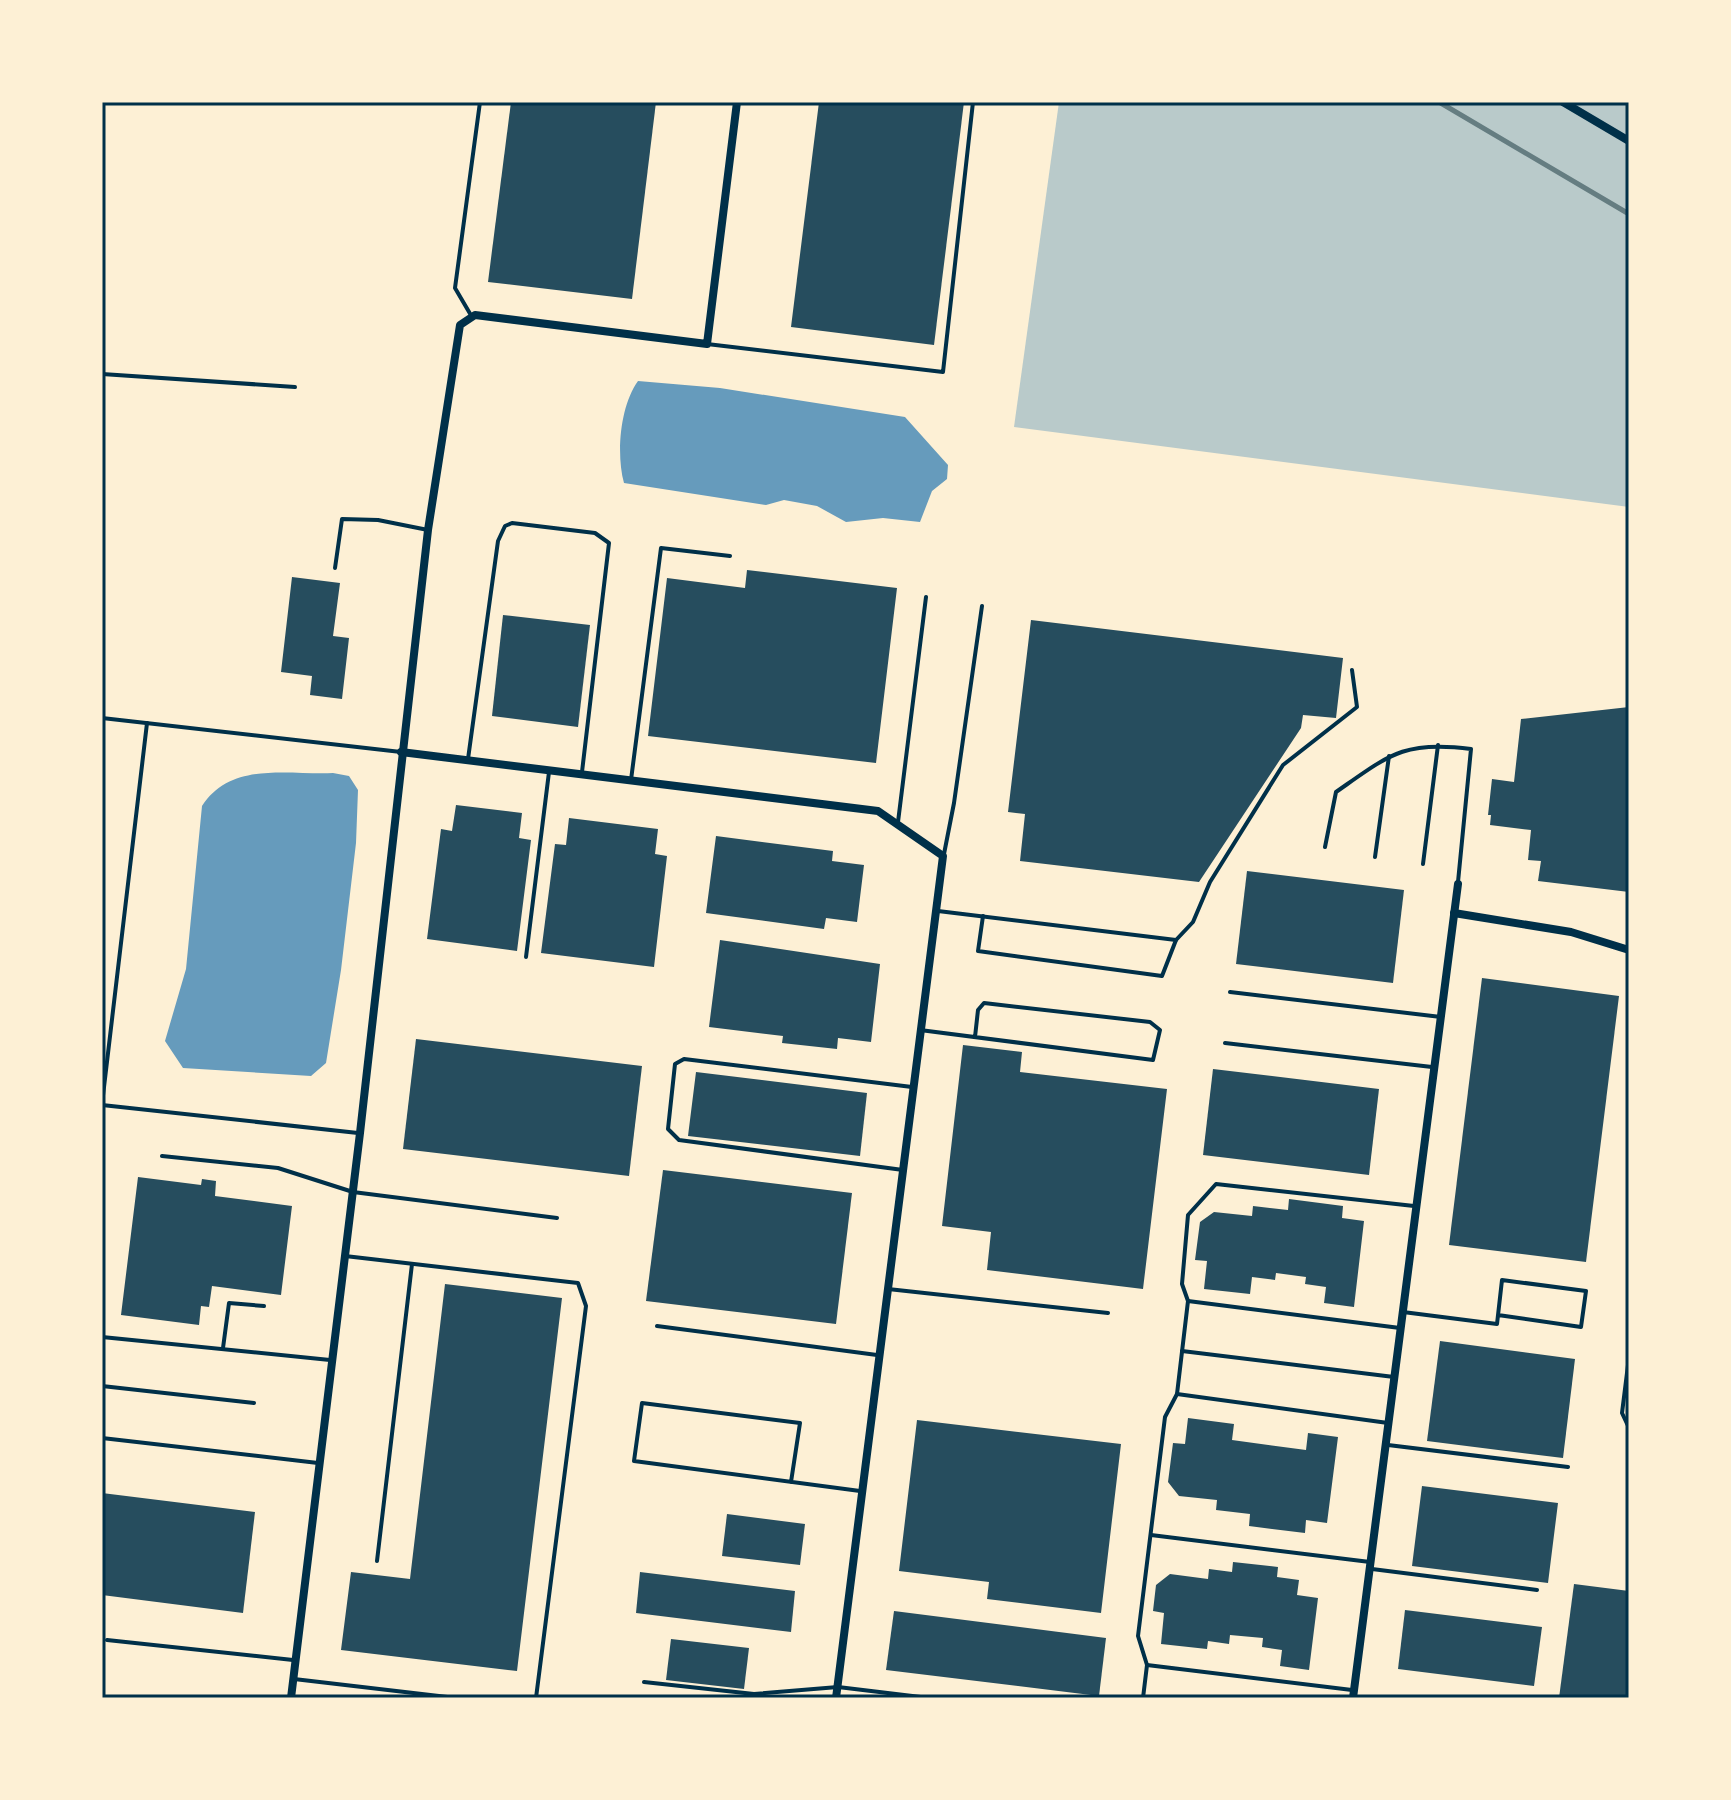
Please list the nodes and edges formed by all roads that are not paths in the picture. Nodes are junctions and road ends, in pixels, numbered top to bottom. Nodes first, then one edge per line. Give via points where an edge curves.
1 (480, 102) edge
2 (737, 102) edge
3 (973, 102) edge
4 (1563, 102) edge
5 (1629, 141) edge
6 (472, 317) junction
7 (707, 344) junction
8 (102, 374) edge
9 (295, 387) dead end
10 (428, 530) junction
11 (730, 556) dead end
12 (335, 568) dead end
13 (926, 597) dead end
14 (982, 606) dead end
15 (1352, 670) dead end
16 (102, 718) edge
17 (147, 723) junction
18 (1438, 745) junction
19 (401, 752) junction
20 (1389, 756) junction
21 (468, 759) junction
22 (549, 770) junction
23 (582, 774) junction
24 (631, 780) junction
25 (898, 825) junction
26 (1325, 847) dead end
27 (943, 856) junction
28 (1375, 857) dead end
29 (1423, 864) dead end
30 (1458, 884) joint
31 (936, 911) junction
32 (1454, 913) junction
33 (983, 916) junction
34 (1176, 940) junction
35 (1629, 950) edge
36 (526, 957) dead end
37 (1230, 992) dead end
38 (1441, 1017) junction
39 (920, 1030) junction
40 (975, 1037) junction
41 (1225, 1043) dead end
42 (1434, 1067) junction
43 (914, 1087) junction
44 (102, 1104) edge
45 (360, 1133) junction
46 (162, 1156) dead end
47 (903, 1170) junction
48 (353, 1192) junction
49 (1416, 1207) junction
50 (557, 1218) dead end
51 (345, 1256) junction
52 (412, 1264) junction
53 (888, 1289) junction
54 (1188, 1301) junction
55 (264, 1306) dead end
56 (1403, 1312) junction
57 (1108, 1313) dead end
58 (1498, 1315) junction
59 (657, 1326) dead end
60 (1401, 1329) junction
61 (102, 1337) edge
62 (223, 1348) junction
63 (1182, 1351) junction
64 (880, 1355) junction
65 (1629, 1357) edge
66 (332, 1361) junction
67 (1394, 1377) junction
68 (102, 1386) edge
69 (1177, 1394) junction
70 (254, 1403) dead end
71 (1388, 1423) junction
72 (1629, 1428) edge
73 (102, 1438) edge
74 (1385, 1445) junction
75 (320, 1463) junction
76 (1568, 1467) dead end
77 (791, 1482) junction
78 (862, 1491) junction
79 (1151, 1535) junction
80 (377, 1561) dead end
81 (1370, 1565) junction
82 (1537, 1590) dead end
83 (107, 1640) dead end
84 (296, 1660) junction
85 (1147, 1665) junction
86 (294, 1679) junction
87 (644, 1682) dead end
88 (838, 1687) junction
89 (1354, 1694) edge
90 (291, 1698) edge
91 (456, 1698) edge
92 (536, 1698) edge
93 (836, 1698) edge
94 (929, 1698) edge
95 (1143, 1698) edge

1 - 6 lane via 455,288
2 - 7 street
3 - 7 lane via 943,372
4 - 5 street
6 - 7 street
6 - 10 street via 460,325 455,344
8 - 9 lane
10 - 12 lane via 342,519
10 - 19 street
11 - 24 lane via 661,548
13 - 25 lane
14 - 27 lane
15 - 34 lane via 1357,707 1283,765 1216,871 1193,922
16 - 17 lane
17 - 19 lane
17 - 44 lane
18 - 20 lane via 1409,747
18 - 29 lane
18 - 30 lane via 1471,749
19 - 21 street
19 - 45 street
20 - 26 lane via 1336,792
20 - 28 lane
21 - 22 street
21 - 23 lane via 500,533 512,523 581,531 602,535 609,549
22 - 23 street
22 - 36 lane
23 - 24 street
24 - 25 street via 878,811
25 - 27 street
27 - 31 street
30 - 32 street
31 - 33 lane
31 - 39 street
32 - 35 street via 1571,932
32 - 38 street
33 - 34 lane
33 - 34 lane via 978,951 1162,976
37 - 38 lane
38 - 42 street
39 - 40 lane
39 - 43 street
40 - 40 lane via 1153,1060 1160,1030 1150,1022 984,1003 978,1010
41 - 42 lane
42 - 49 street
43 - 47 street
43 - 47 lane via 684,1059 675,1064 668,1129 679,1140
44 - 45 lane
45 - 48 street
46 - 48 lane via 278,1168
47 - 53 street
48 - 50 lane
48 - 51 street
49 - 54 lane via 1216,1184 1188,1215 1182,1284
49 - 56 street
51 - 52 lane
51 - 66 street
52 - 80 lane
52 - 92 lane via 578,1283 586,1306
53 - 57 lane
53 - 64 street
54 - 60 lane
54 - 63 lane
55 - 62 lane via 229,1303
56 - 58 lane via 1497,1324
56 - 60 street
58 - 58 lane via 1502,1280 1586,1291 1581,1327
59 - 64 lane
60 - 67 street
61 - 62 lane
62 - 66 lane
63 - 67 lane
63 - 69 lane
64 - 78 street
65 - 72 lane via 1622,1413
66 - 75 street
67 - 71 street
68 - 70 lane
69 - 71 lane
69 - 79 lane via 1165,1417
71 - 74 street
73 - 75 lane
74 - 76 lane
74 - 81 street
75 - 84 street
77 - 77 lane via 634,1461 642,1403 800,1423
77 - 78 lane
78 - 88 street
79 - 81 lane
79 - 85 lane via 1138,1636
81 - 82 lane
81 - 89 street
83 - 84 lane
84 - 86 street
85 - 89 lane
85 - 95 lane
86 - 90 street
86 - 91 lane
87 - 88 lane via 754,1694
88 - 93 street
88 - 94 lane

